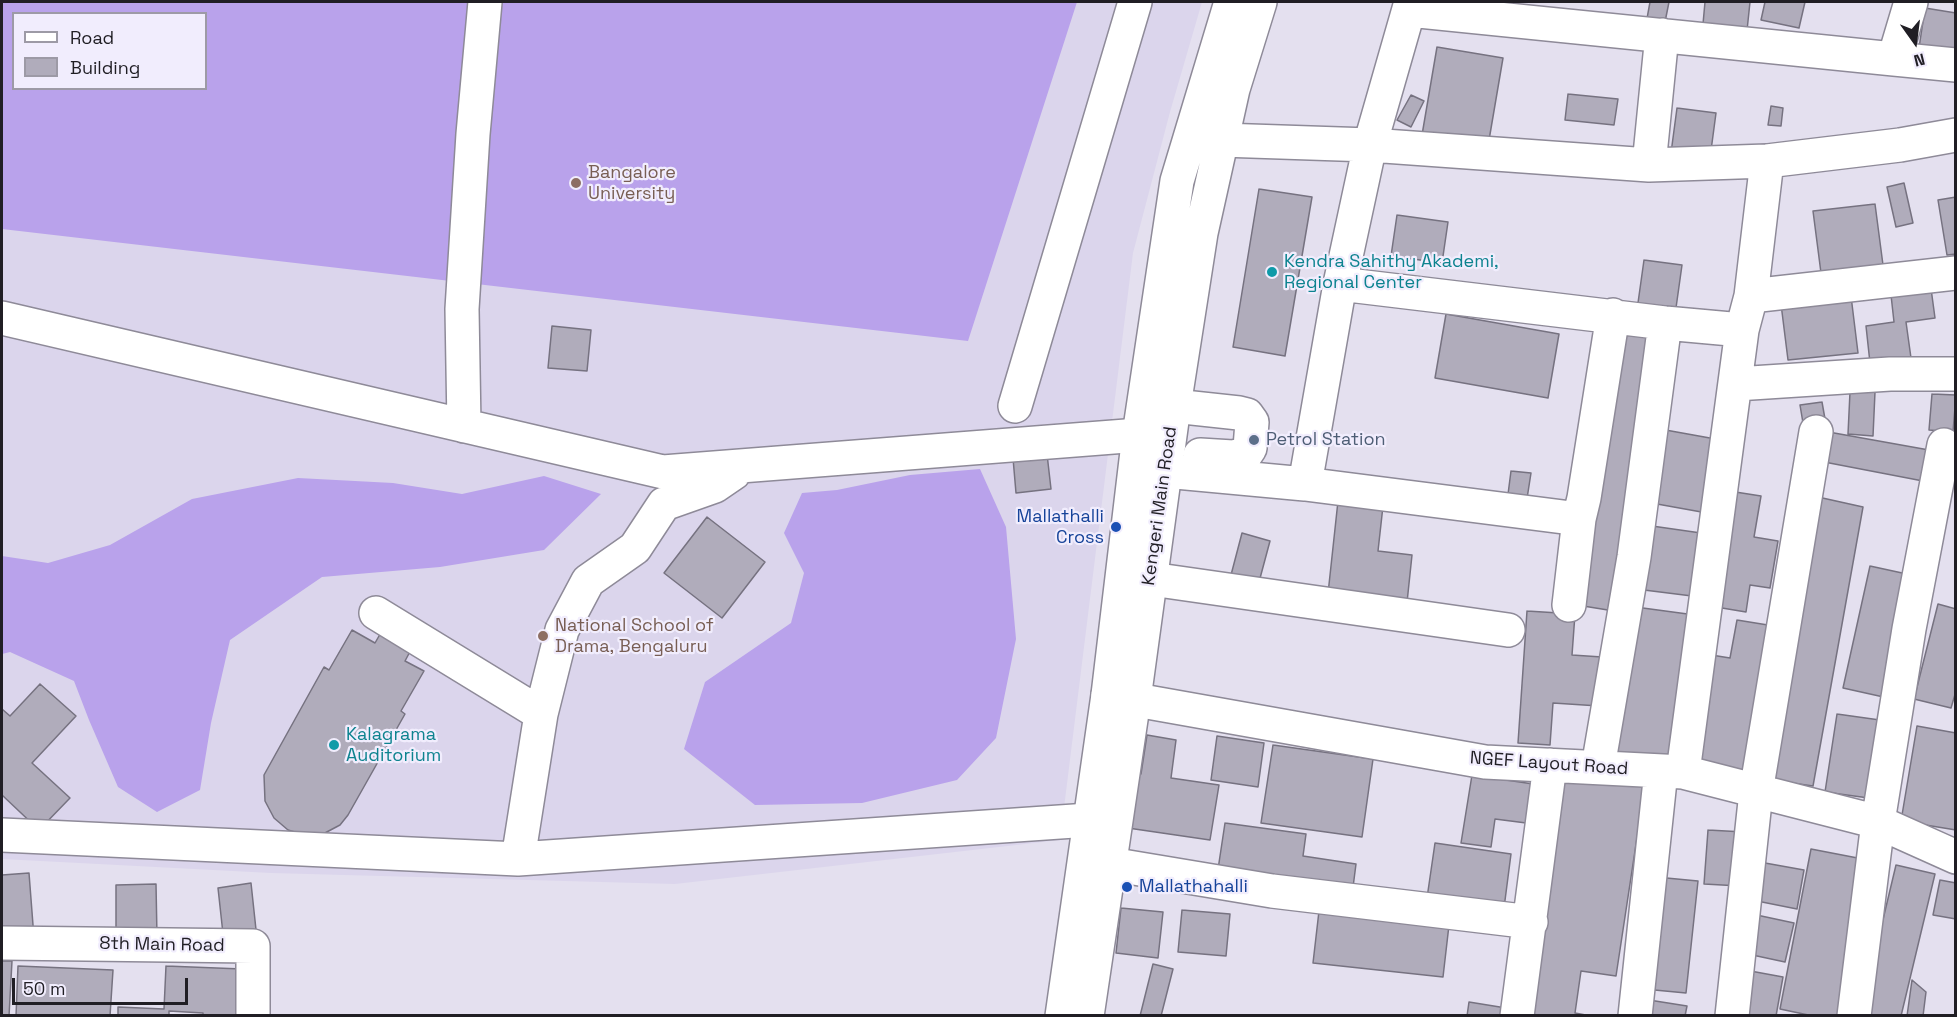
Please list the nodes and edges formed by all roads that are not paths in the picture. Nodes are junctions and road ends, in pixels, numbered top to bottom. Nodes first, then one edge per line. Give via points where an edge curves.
1 (485, 2) edge
2 (1135, 2) edge
3 (1231, 2) edge
4 (1260, 2) edge
5 (1911, 2) edge
6 (1410, 6) edge
7 (1662, 35) junction
8 (1894, 58) junction
9 (1956, 65) edge
10 (1956, 135) edge
11 (1221, 140) junction
12 (1370, 145) junction
13 (1767, 161) junction
14 (1649, 165) junction
15 (1956, 273) edge
16 (1340, 284) junction
17 (1751, 296) junction
18 (1613, 315) junction
19 (2, 318) edge
20 (1665, 323) junction
21 (1742, 330) junction
22 (1956, 374) edge
23 (1736, 384) junction
24 (1015, 406) dead end
25 (1174, 406) junction
26 (464, 426) junction
27 (1816, 432) dead end
28 (1138, 435) junction
29 (1944, 445) dead end
30 (1166, 462) junction
31 (746, 465) junction
32 (1305, 484) junction
33 (1944, 504) edge
34 (1579, 519) junction
35 (1151, 579) junction
36 (1569, 605) dead end
37 (376, 613) dead end
38 (1508, 630) dead end
39 (1121, 697) junction
40 (541, 714) junction
41 (1550, 765) junction
42 (1599, 768) junction
43 (1672, 772) junction
44 (1756, 792) junction
45 (1089, 820) junction
46 (1878, 822) junction
47 (2, 835) edge
48 (1956, 857) edge
49 (518, 859) junction
50 (1110, 864) junction
51 (1531, 922) junction
52 (2, 943) edge
53 (253, 1016) edge
54 (1062, 1016) edge
55 (1087, 1016) edge
56 (1517, 1016) edge
57 (1635, 1016) edge
58 (1732, 1016) edge
59 (1854, 1016) edge

1 - 26 street via 462,309
2 - 24 street
3 - 28 street, Kengeri Main Road via 1177,182
4 - 11 street, Kengeri Main Road
5 - 8 street
6 - 7 street
6 - 12 street
7 - 8 street
7 - 14 street
8 - 9 street
10 - 13 street
11 - 12 street
11 - 25 street, Kengeri Main Road via 1201,233
12 - 14 street
12 - 16 street
13 - 14 street
13 - 17 street
15 - 17 street
16 - 18 street
16 - 32 street
17 - 21 street
18 - 20 street
18 - 34 street
19 - 26 street
20 - 21 street
20 - 42 street via 1634,557
21 - 23 street
22 - 23 street
23 - 43 street
25 - 30 street, Kengeri Main Road
25 - 30 street via 1248,416 1253,424 1250,448 1246,454 1233,457
26 - 31 street via 663,472
27 - 44 street
28 - 31 street
28 - 39 street, Kengeri Main Road
29 - 33 street
30 - 32 street
30 - 35 street, Kengeri Main Road
31 - 40 street via 715,486 664,504 635,548 588,581 562,630
32 - 34 street
33 - 46 street via 1909,629
34 - 36 street
35 - 38 street
35 - 39 street, Kengeri Main Road
37 - 40 street
39 - 41 street, NGEF Layout Road via 1485,762
39 - 45 street, Kengeri Main Road
39 - 50 street, Kengeri Main Road
40 - 49 street
41 - 42 street, NGEF Layout Road
41 - 51 street
42 - 43 street, NGEF Layout Road
43 - 44 street, NGEF Layout Road
43 - 57 street
44 - 46 street, NGEF Layout Road
44 - 58 street
45 - 49 street
45 - 54 street, Kengeri Main Road
46 - 48 street, NGEF Layout Road
46 - 59 street
47 - 49 street
50 - 51 street via 1272,891
50 - 55 street, Kengeri Main Road
51 - 56 street
52 - 53 street, 8th Main Road via 253,946

